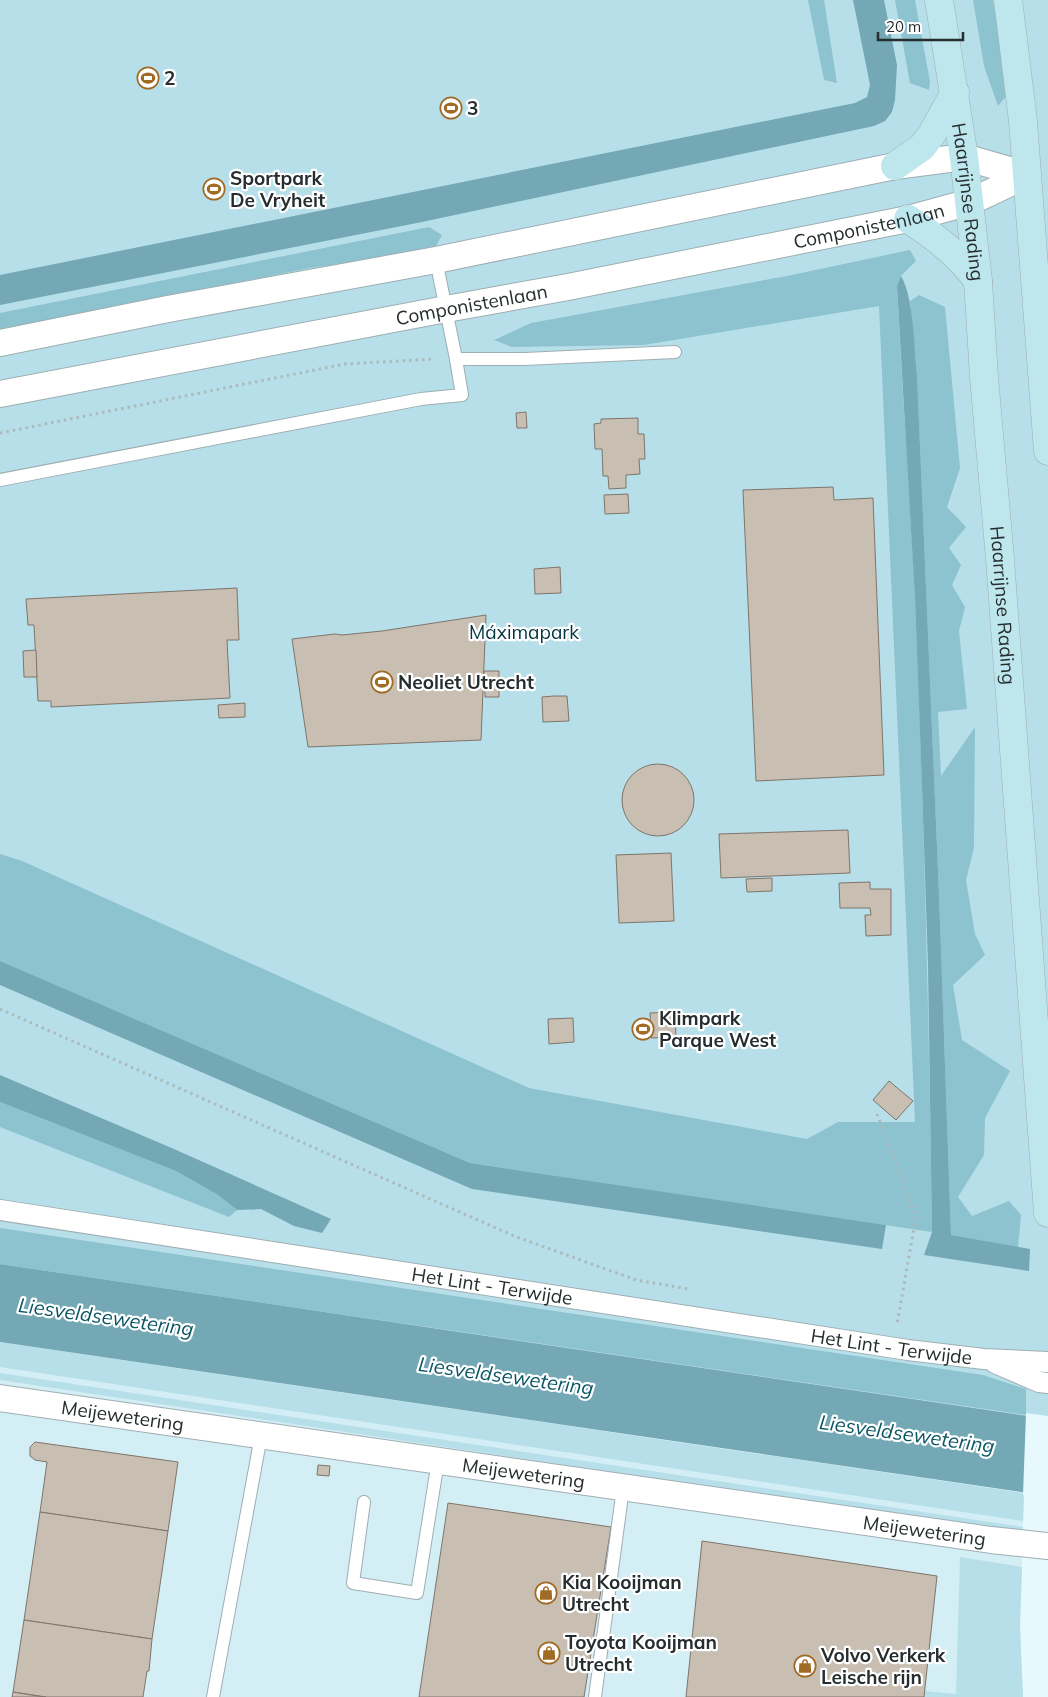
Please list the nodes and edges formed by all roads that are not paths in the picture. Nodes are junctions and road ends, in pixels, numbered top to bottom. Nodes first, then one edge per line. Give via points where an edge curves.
1 (939, 0) edge
2 (1008, 0) edge
3 (955, 92) junction
4 (964, 156) junction
5 (895, 166) junction
6 (1027, 175) junction
7 (970, 202) junction
8 (908, 219) junction
9 (436, 260) junction
10 (978, 281) junction
11 (446, 309) junction
12 (0, 343) edge
13 (675, 352) dead end
14 (456, 359) junction
15 (0, 394) edge
16 (1048, 451) edge
17 (0, 480) edge
18 (1048, 1206) edge
19 (0, 1210) edge
20 (1048, 1213) edge
21 (984, 1359) junction
22 (1048, 1362) edge
23 (1048, 1383) edge
24 (0, 1398) edge
25 (261, 1436) junction
26 (438, 1461) junction
27 (623, 1488) junction
28 (364, 1502) dead end
29 (1048, 1546) edge
30 (213, 1697) edge
31 (595, 1697) edge

1 - 3 main road, Haarrijnse Rading
2 - 6 main road
3 - 4 main road, Haarrijnse Rading
3 - 5 main road via 922,148
4 - 5 street
4 - 6 street
4 - 7 main road, Haarrijnse Rading
5 - 9 street
6 - 7 street, Componistenlaan
6 - 16 main road
7 - 8 street, Componistenlaan
7 - 10 main road, Haarrijnse Rading
8 - 10 main road via 953,251
8 - 11 street, Componistenlaan
9 - 11 lane
9 - 12 street
10 - 18 main road, Haarrijnse Rading
11 - 14 lane
11 - 15 street, Componistenlaan
13 - 14 lane
14 - 17 lane via 462,395 422,399
18 - 20 main road, Haarrijnse Rading
19 - 21 street, Het Lint - Terwijde
21 - 22 street
21 - 23 street
24 - 25 street, Meijewetering
25 - 26 street, Meijewetering
25 - 30 lane
26 - 27 street, Meijewetering
26 - 28 lane via 417,1593 353,1583
27 - 29 street, Meijewetering
27 - 31 lane

